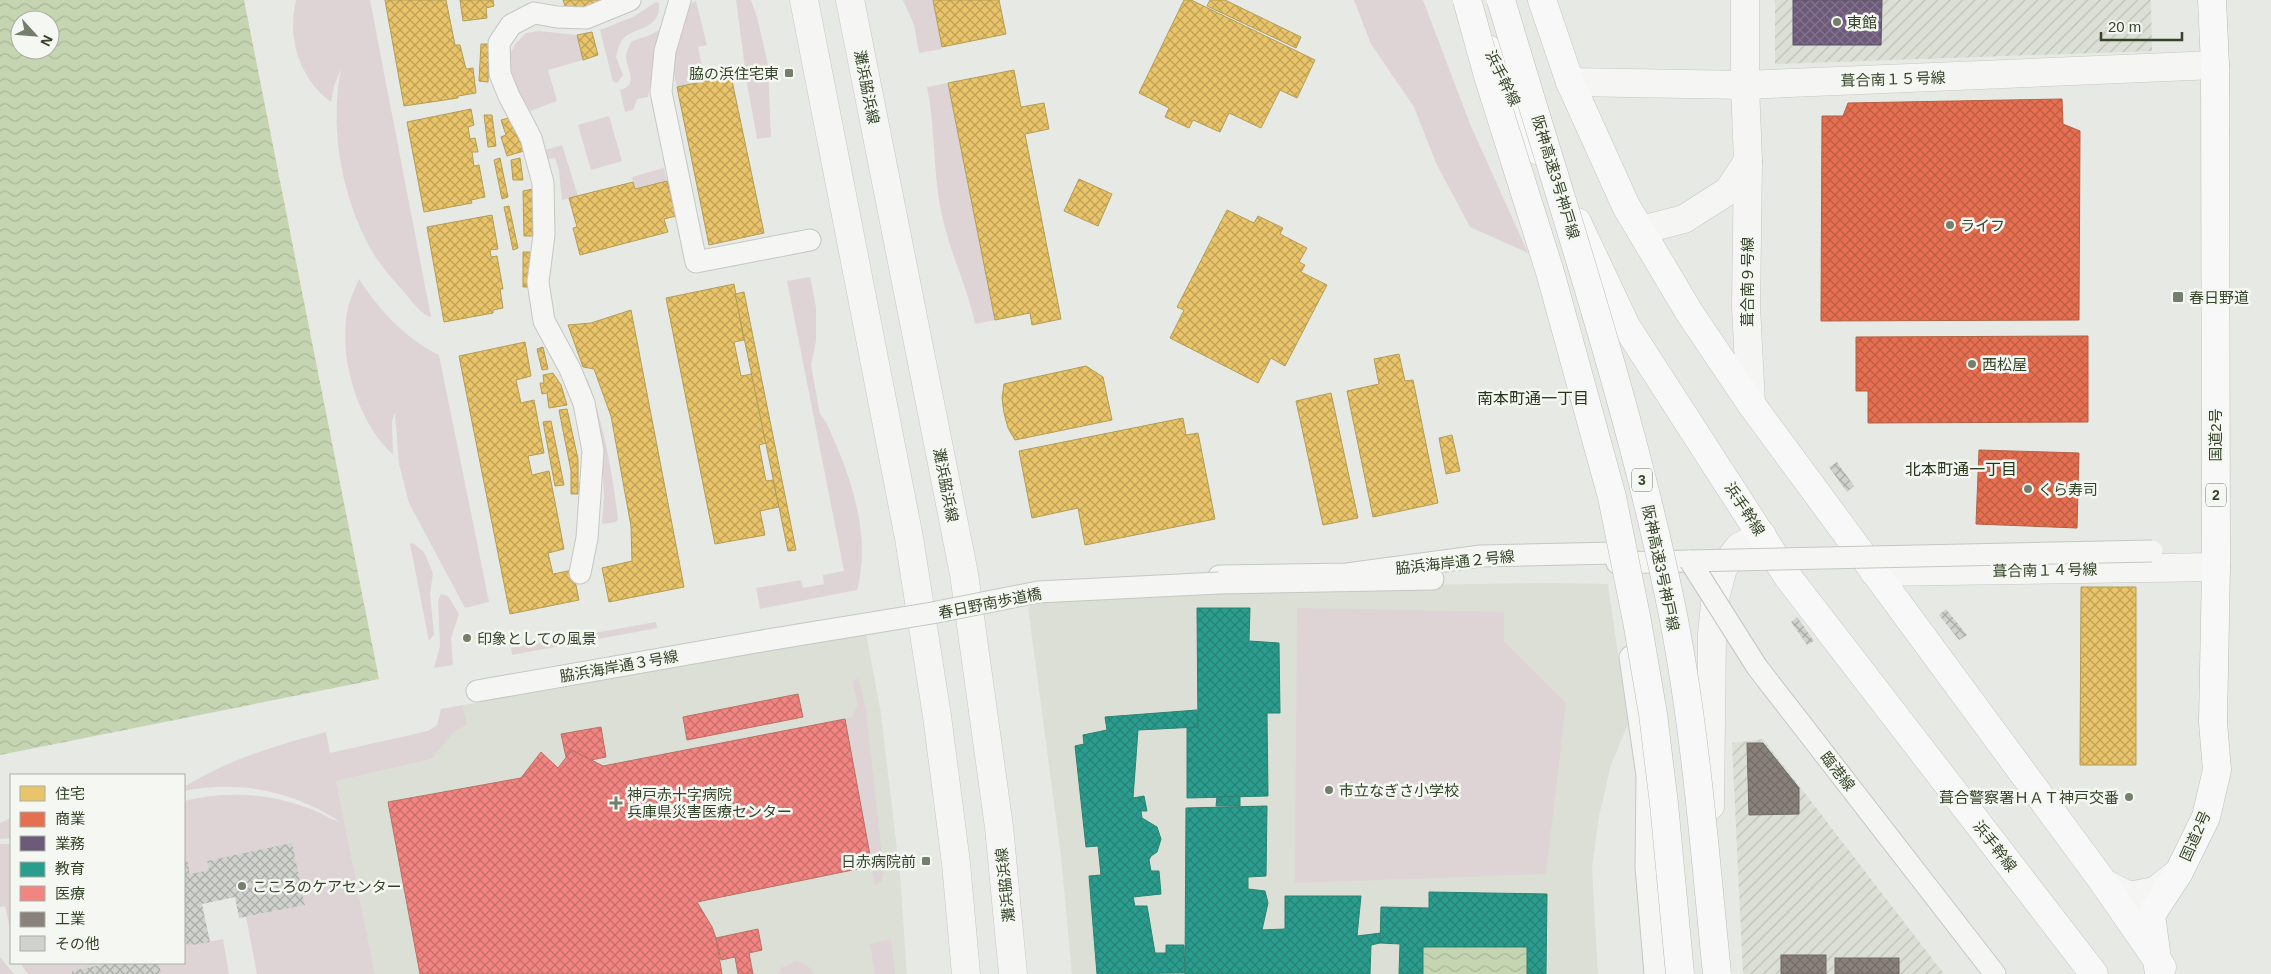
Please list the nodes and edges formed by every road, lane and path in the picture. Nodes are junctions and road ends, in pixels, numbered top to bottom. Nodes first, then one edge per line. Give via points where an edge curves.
1 (630, 0) edge
2 (680, 0) edge
3 (804, 0) edge
4 (850, 0) edge
5 (1466, 0) edge
6 (1501, 0) edge
7 (1542, 0) edge
8 (1746, 0) edge
9 (2212, 0) edge
10 (2214, 65) junction
11 (1570, 82) junction
12 (1745, 85) junction
13 (1748, 161) junction
14 (1641, 230) junction
15 (810, 240) dead end
16 (1751, 404) junction
17 (1762, 535) junction
18 (2152, 551) dead end
19 (1690, 562) junction
20 (1617, 563) junction
21 (2216, 567) junction
22 (1874, 572) junction
23 (580, 573) dead end
24 (1433, 579) dead end
25 (1219, 583) junction
26 (762, 641) joint
27 (477, 691) dead end
28 (2179, 872) junction
29 (2104, 883) junction
30 (2161, 969) edge
31 (966, 974) edge
32 (1013, 974) edge
33 (1655, 974) edge
34 (1680, 974) edge
35 (1709, 974) edge
36 (1717, 974) edge
37 (1995, 974) edge
38 (2094, 974) edge

1 - 23 street via 586,18 534,13 511,25 499,43 500,74 531,138 543,183 544,236 538,282 544,321 584,403 593,451 589,520
2 - 15 street via 665,51 661,92 696,262
3 - 31 street via 909,538 942,755
4 - 32 street, 灘浜脇浜線 via 964,574 999,827
5 - 17 main road, 浜手幹線 via 1626,326
5 - 34 main road, 3, bridge via 1550,272 1612,498 1653,714
6 - 36 main road, 阪神高速3号神戸線 / 3, bridge via 1578,249 1639,466 1671,606 1688,710
7 - 11 main road
8 - 12 street, 葺合南９号線
9 - 10 main road, 国道2号 / 2
10 - 12 street, 葺合南１５号線
10 - 21 main road, 国道2号 / 2
11 - 12 street, 葺合南１５号線
11 - 14 main road via 1626,206
12 - 13 street, 葺合南９号線
13 - 14 street via 1728,191 1684,219
13 - 16 street, 葺合南９号線 via 1746,307
14 - 16 main road via 1689,312
16 - 22 main road
17 - 35 street via 1739,547 1723,568 1716,594 1712,654
17 - 38 main road, 浜手幹線 via 1810,605
18 - 19 street, bridge
19 - 20 street, bridge
19 - 37 street, 臨港線, bridge via 1757,667
20 - 25 street, 脇浜海岸通２号線 via 1615,553 1481,556 1347,574 1219,576
20 - 33 street via 1647,776 1646,867
21 - 22 street, 葺合南１４号線
21 - 28 main road, 国道2号 / 2 via 2213,722 2217,770 2206,817
22 - 29 main road
24 - 25 street, 春日野南歩道橋
25 - 26 street, 春日野南歩道橋, bridge via 1038,592
26 - 27 street, 脇浜海岸通３号線
28 - 29 street via 2155,891 2129,896
28 - 30 main road, 国道2号 / 2 via 2151,915
29 - 30 main road

